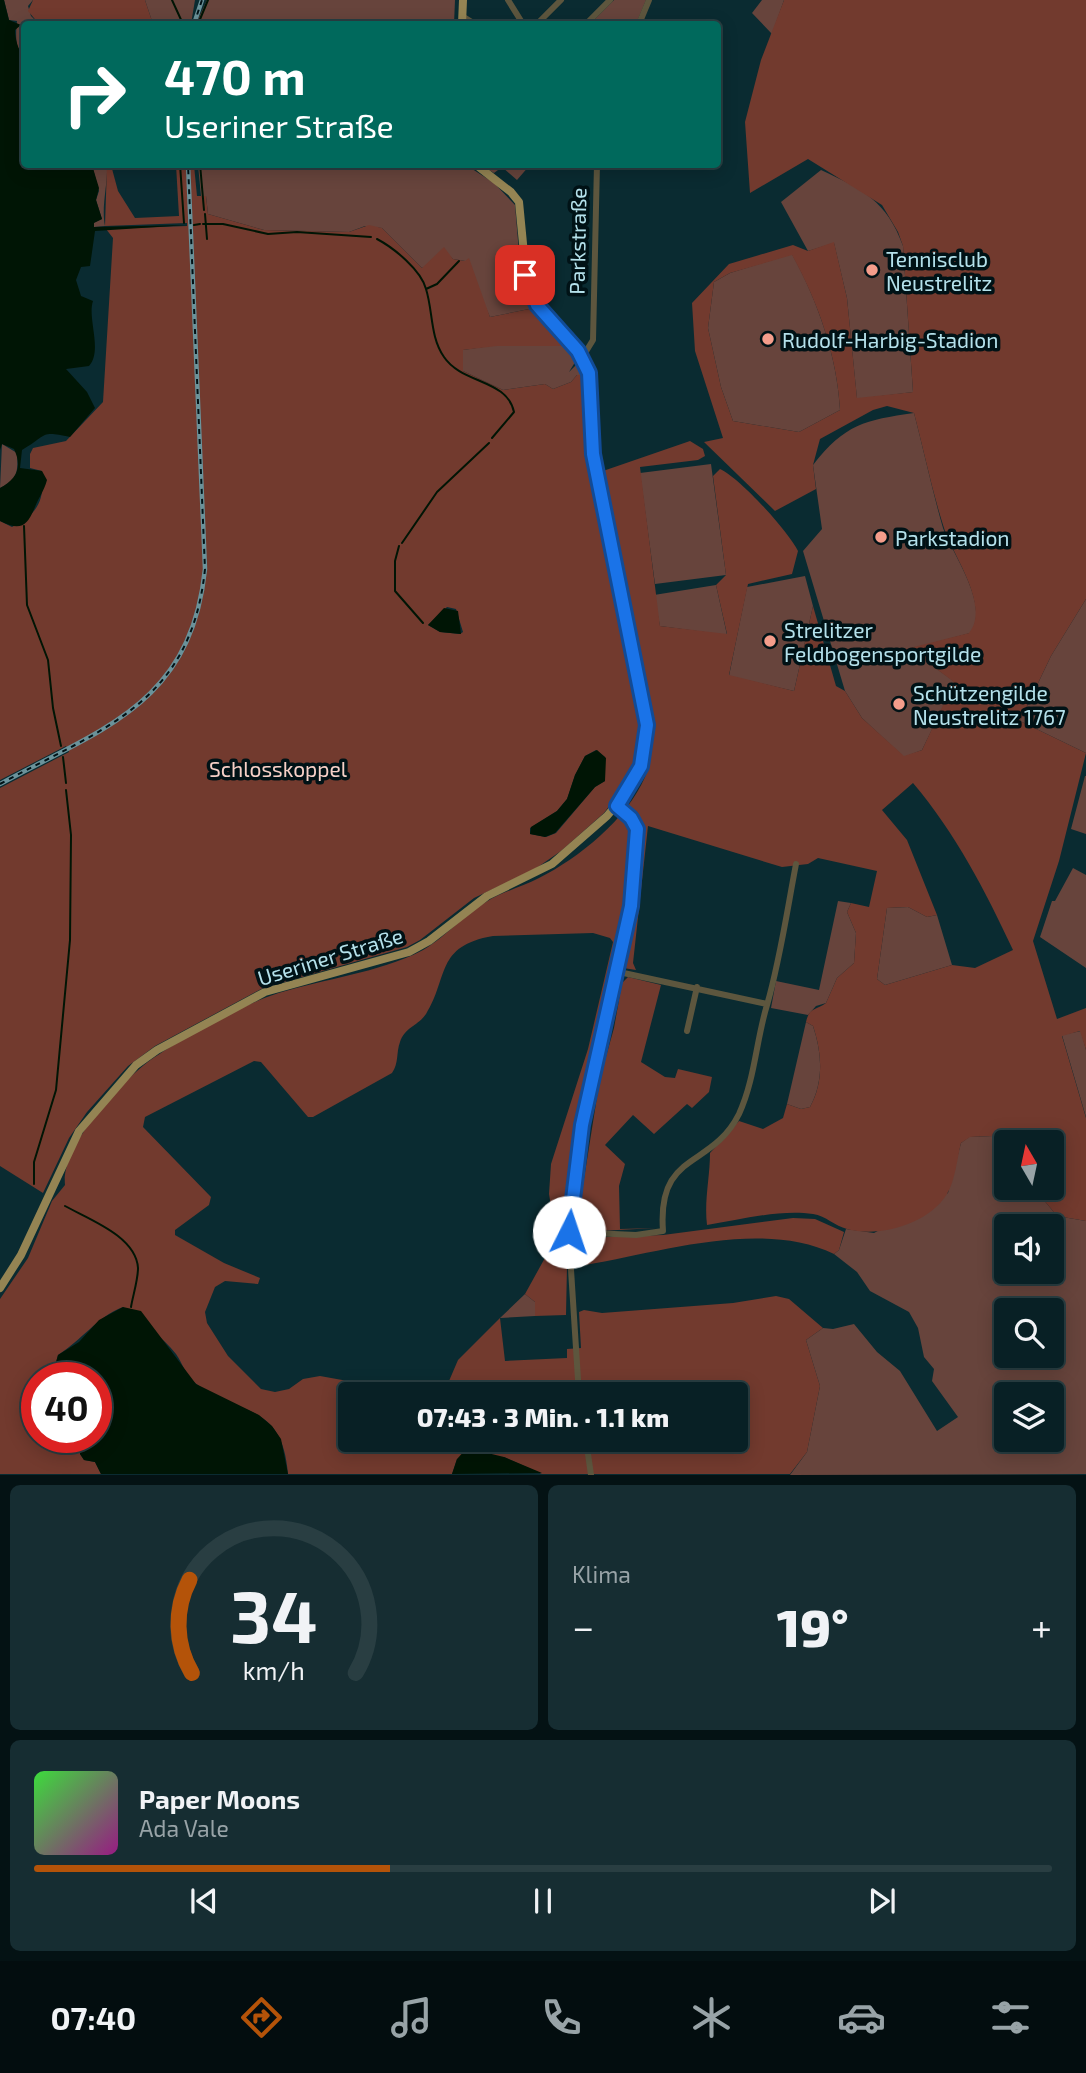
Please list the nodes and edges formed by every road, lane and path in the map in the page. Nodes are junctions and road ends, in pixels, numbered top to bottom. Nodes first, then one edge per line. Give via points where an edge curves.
1 (463, 0) edge
2 (508, 0) edge
3 (561, 0) edge
4 (610, 0) edge
5 (649, 0) edge
6 (462, 20) edge
7 (521, 21) edge
8 (540, 21) edge
9 (589, 21) edge
10 (640, 21) edge
11 (480, 168) edge
12 (597, 168) edge
13 (582, 358) junction
14 (617, 806) junction
15 (796, 864) dead end
16 (619, 972) junction
17 (697, 987) junction
18 (767, 1004) junction
19 (687, 1031) dead end
20 (569, 1232) junction
21 (0, 1288) edge
22 (578, 1382) edge
23 (588, 1452) edge
24 (592, 1475) edge

1 - 6 main road
2 - 7 street
3 - 8 street
4 - 9 street
5 - 10 street
11 - 13 main road, Useriner Straße via 519,202 527,285 546,318
12 - 13 street, Parkstraße via 593,340
13 - 14 main road, Useriner Straße via 590,377 593,454 646,714 641,766
14 - 16 street via 635,823 637,836 630,918
14 - 21 main road, Useriner Straße via 552,864 476,902 417,948 265,992 143,1060 79,1131 21,1255
15 - 18 street
16 - 17 street
16 - 20 street via 582,1125
17 - 18 street
17 - 19 street
18 - 20 street via 739,1113 717,1142 672,1178 662,1203 663,1231 636,1235
20 - 22 street
23 - 24 street

